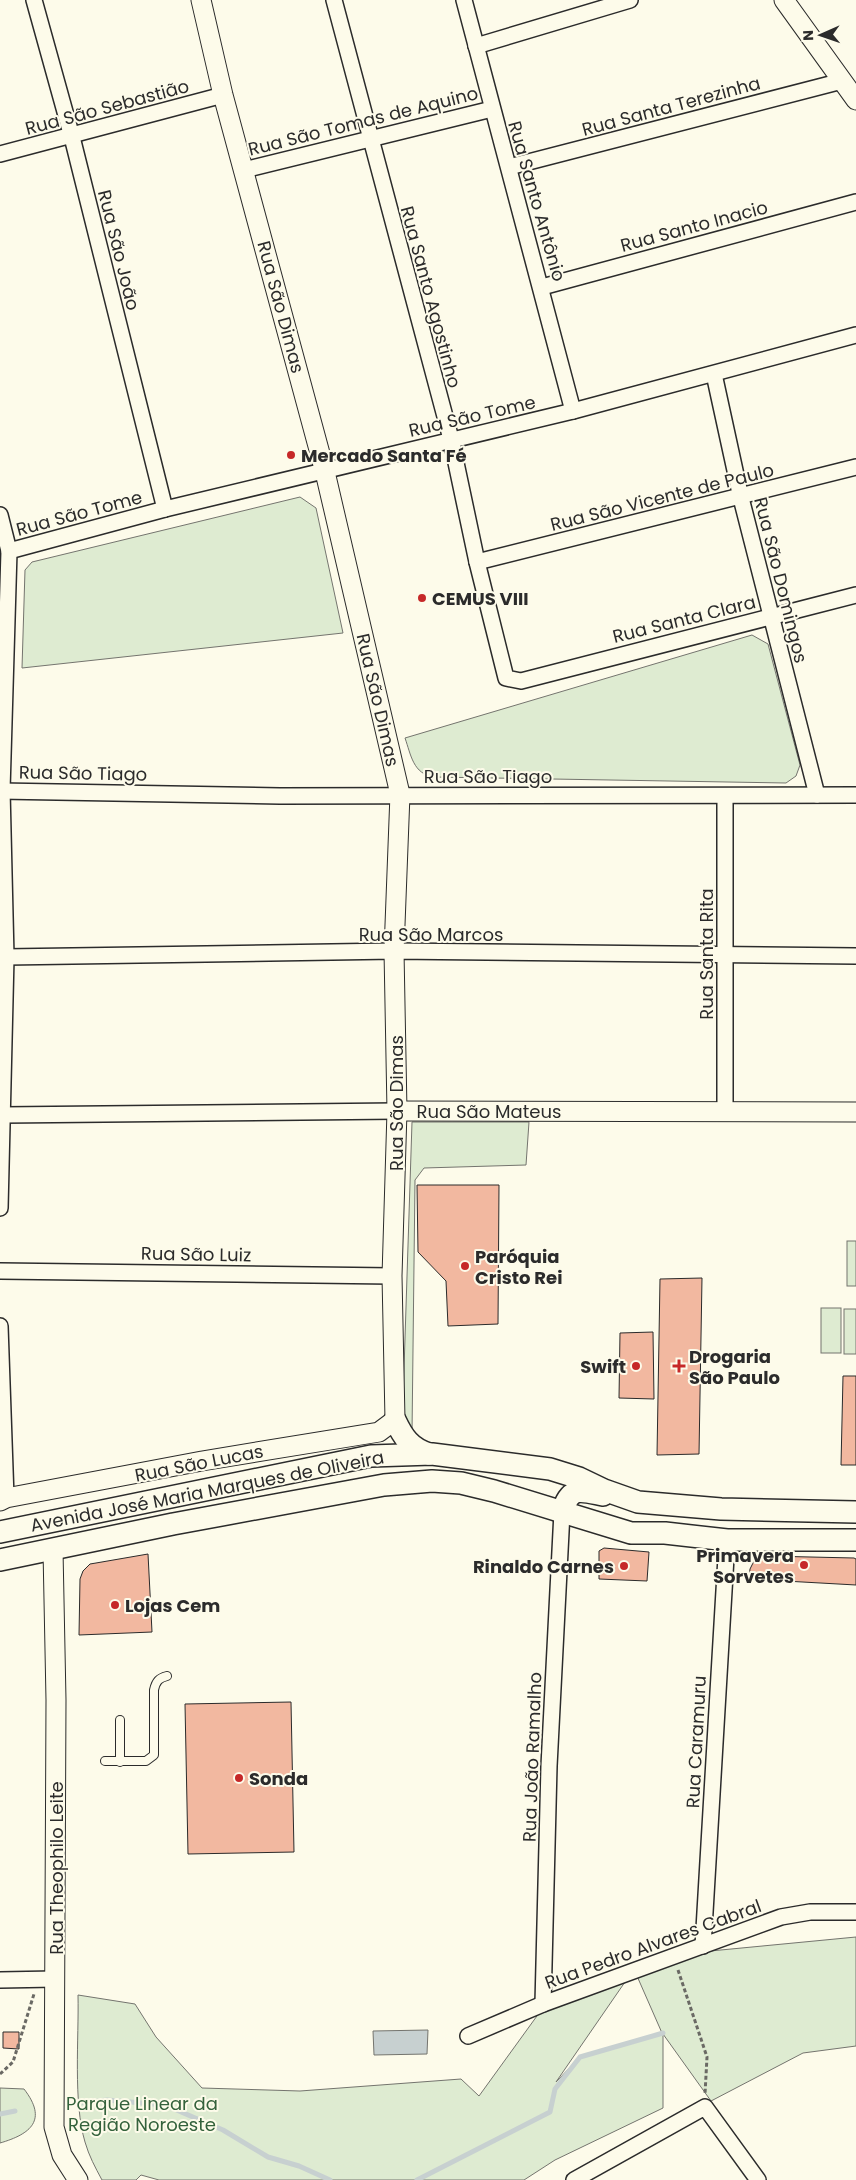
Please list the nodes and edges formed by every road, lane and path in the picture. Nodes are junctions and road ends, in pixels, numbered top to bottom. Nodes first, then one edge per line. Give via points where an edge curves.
1 (34, 0) edge
2 (201, 0) edge
3 (334, 0) edge
4 (464, 0) edge
5 (630, 0) edge
6 (784, 0) edge
7 (476, 46) junction
8 (842, 81) junction
9 (223, 95) junction
10 (856, 100) edge
11 (492, 109) junction
12 (72, 137) junction
13 (368, 137) junction
14 (0, 154) edge
15 (509, 167) junction
16 (244, 170) junction
17 (856, 202) edge
18 (542, 287) junction
19 (856, 335) edge
20 (714, 374) junction
21 (573, 412) junction
22 (451, 439) junction
23 (856, 467) edge
24 (325, 472) junction
25 (741, 498) junction
26 (165, 509) junction
27 (0, 515) edge
28 (9, 552) junction
29 (477, 562) junction
30 (856, 595) edge
31 (771, 616) junction
32 (521, 680) joint
33 (1, 791) edge
34 (400, 794) junction
35 (817, 795) junction
36 (856, 795) edge
37 (725, 797) junction
38 (394, 951) junction
39 (724, 955) junction
40 (856, 956) edge
41 (6, 957) junction
42 (398, 1111) junction
43 (725, 1112) junction
44 (856, 1112) edge
45 (2, 1114) junction
46 (0, 1208) edge
47 (0, 1271) edge
48 (392, 1276) junction
49 (0, 1326) edge
50 (395, 1420) junction
51 (432, 1454) junction
52 (373, 1456) junction
53 (3, 1499) edge
54 (630, 1500) junction
55 (721, 1509) junction
56 (562, 1512) junction
57 (856, 1512) edge
58 (25, 1527) junction
59 (0, 1532) edge
60 (665, 1533) junction
61 (727, 1540) junction
62 (856, 1540) edge
63 (54, 1550) junction
64 (0, 1560) edge
65 (167, 1676) dead end
66 (120, 1720) dead end
67 (105, 1761) dead end
68 (120, 1762) junction
69 (856, 1912) edge
70 (703, 1946) junction
71 (674, 1957) junction
72 (46, 1979) junction
73 (0, 1980) edge
74 (543, 2004) junction
75 (468, 2036) dead end
76 (0, 2074) edge
77 (705, 2107) junction
78 (78, 2180) edge
79 (574, 2180) edge
80 (758, 2180) edge

1 - 12 street, Rua São João
2 - 9 street, Rua São Dimas
3 - 13 street, Rua Santo Agostinho
4 - 7 street, Rua Santo Antônio
5 - 7 street
6 - 8 street
7 - 11 street, Rua Santo Antônio
8 - 10 street
8 - 15 street, Rua Santa Terezinha
9 - 12 street, Rua São Sebastião
9 - 16 street, Rua São Dimas
11 - 13 street, Rua São Tomas de Aquino
11 - 15 street, Rua Santo Antônio
12 - 14 street, Rua São Sebastião
12 - 26 street, Rua São João
13 - 16 street, Rua São Tomas de Aquino
13 - 22 street, Rua Santo Agostinho
15 - 18 street, Rua Santo Antônio
16 - 24 street, Rua São Dimas
17 - 18 street, Rua Santo Inacio
18 - 21 street, Rua Santo Antônio
19 - 20 street, Rua São Tome
20 - 21 street, Rua São Tome
20 - 25 street, Rua São Domingos
21 - 22 street, Rua São Tome
22 - 24 street, Rua São Tome
22 - 29 street, Rua Santo Agostinho
23 - 25 street, Rua São Vicente de Paulo
24 - 26 street, Rua São Tome
24 - 34 street, Rua São Dimas
25 - 29 street, Rua São Vicente de Paulo
25 - 31 street, Rua São Domingos
26 - 28 street, Rua São Tome
27 - 28 street
28 - 33 street
29 - 32 street, Rua Santo Agostinho via 506,678
30 - 31 street, Rua Santa Clara
31 - 32 street, Rua Santa Clara
31 - 35 street, Rua São Domingos
33 - 34 street, Rua São Tiago via 280,796
33 - 41 street
34 - 37 street, Rua São Tiago
34 - 38 street, Rua São Dimas
35 - 36 street, Rua São Tiago
35 - 37 street, Rua São Tiago
37 - 39 street, Rua Santa Rita
38 - 39 street, Rua São Marcos
38 - 41 street, Rua São Marcos
38 - 42 street, Rua São Dimas
39 - 40 street, Rua São Marcos
39 - 43 street, Rua Santa Rita
41 - 45 street
42 - 43 street, Rua São Mateus
42 - 45 street, Rua São Mateus
42 - 48 street, Rua São Dimas
43 - 44 street, Rua São Mateus
45 - 46 street
47 - 48 street, Rua São Luiz
48 - 50 street, Rua São Dimas
49 - 53 street
50 - 51 main road via 406,1441
50 - 52 main road via 390,1437
50 - 53 street, Rua São Lucas via 379,1432 202,1461
51 - 52 main road, Avenida José Maria Marques de Oliveira
51 - 54 main road, Avenida José Maria Marques de Oliveira via 550,1469
52 - 58 main road, Avenida José Maria Marques de Oliveira
54 - 55 main road, Avenida José Maria Marques de Oliveira
54 - 56 main road via 579,1491 570,1495
55 - 57 main road, Avenida José Maria Marques de Oliveira
55 - 60 main road via 728,1518 727,1528 682,1529
56 - 60 main road, Avenida José Maria Marques de Oliveira via 631,1533
56 - 63 main road, Avenida José Maria Marques de Oliveira via 461,1483 384,1485 173,1524
56 - 74 street, Rua João Ramalho via 549,1766
58 - 59 main road, Avenida José Maria Marques de Oliveira
58 - 63 main road via 42,1530
60 - 61 main road, Avenida José Maria Marques de Oliveira
61 - 62 main road, Avenida José Maria Marques de Oliveira
61 - 70 street, Rua Caramuru
63 - 64 main road, Avenida José Maria Marques de Oliveira
63 - 72 street, Rua Theophilo Leite via 56,1700
65 - 68 lane via 155,1683 154,1755 146,1761
66 - 68 lane
67 - 68 lane
69 - 70 street, Rua Pedro Alvares Cabral via 810,1912 781,1917
70 - 71 street, Rua Pedro Alvares Cabral
71 - 74 street, Rua Pedro Alvares Cabral
71 - 77 path via 707,2057
72 - 73 street
72 - 76 path via 14,2062
72 - 78 street, Rua Theophilo Leite via 54,2127 62,2154
74 - 75 street, Rua Pedro Alvares Cabral
77 - 79 street
77 - 80 street

